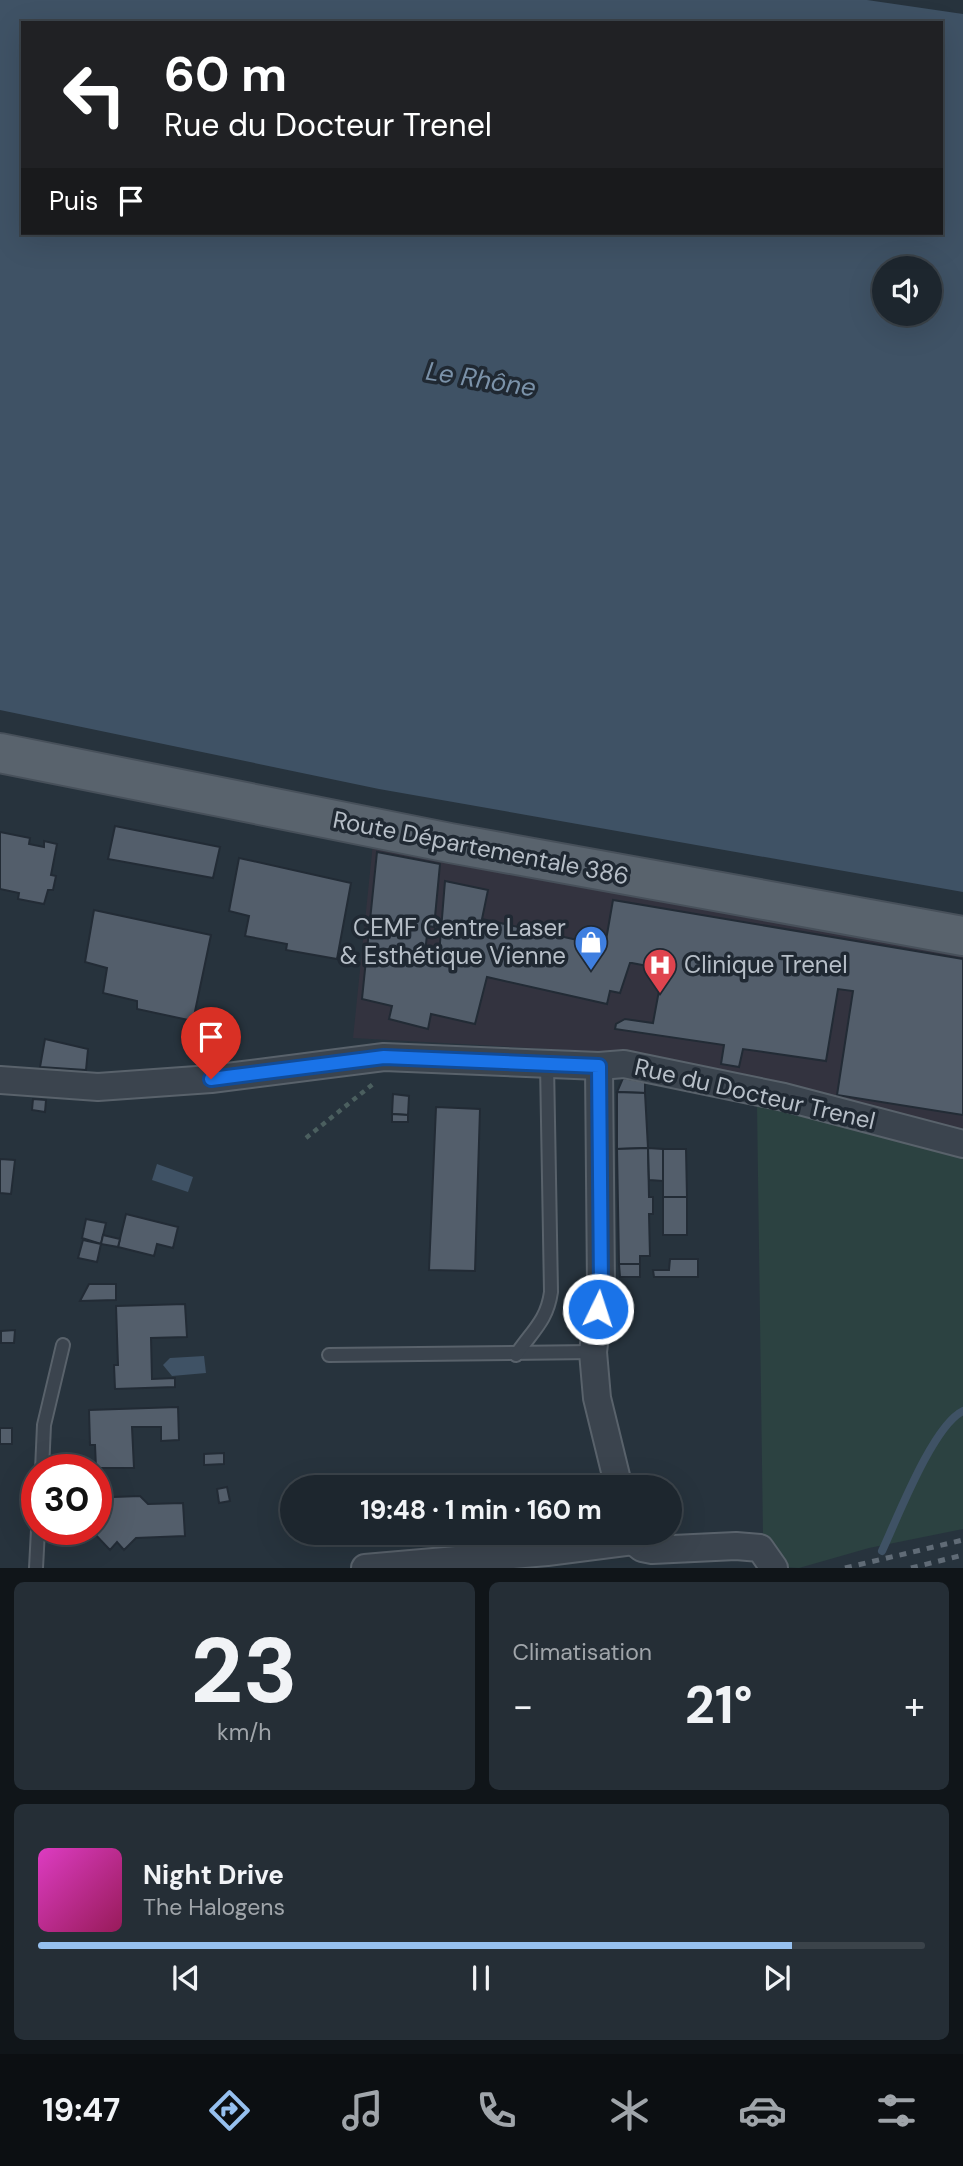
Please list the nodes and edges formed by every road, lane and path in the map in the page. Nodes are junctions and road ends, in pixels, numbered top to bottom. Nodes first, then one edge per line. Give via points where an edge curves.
1 (0, 753) edge
2 (963, 936) edge
3 (384, 1057) junction
4 (547, 1063) junction
5 (599, 1066) junction
6 (0, 1080) edge
7 (306, 1138) dead end
8 (963, 1144) edge
9 (63, 1345) dead end
10 (593, 1352) junction
11 (329, 1355) dead end
12 (516, 1355) junction
13 (43, 1454) edge
14 (616, 1475) edge
15 (37, 1545) edge
16 (586, 1545) edge
17 (639, 1545) edge
18 (36, 1567) edge
19 (365, 1567) edge
20 (774, 1567) edge

1 - 2 main road, Route Départementale 386 via 450,843
3 - 4 street, Rue du Docteur Trenel
3 - 6 street, Rue du Docteur Trenel via 211,1079 98,1087
3 - 7 path via 384,1075
4 - 5 street, Rue du Docteur Trenel
4 - 12 lane via 551,1292 544,1321
5 - 8 street, Rue du Docteur Trenel via 624,1064 784,1097
5 - 10 street via 601,1287
9 - 13 lane via 44,1425
10 - 12 lane
10 - 14 street via 597,1398
11 - 12 lane
15 - 18 lane
16 - 19 street
17 - 20 street via 652,1550 760,1548

